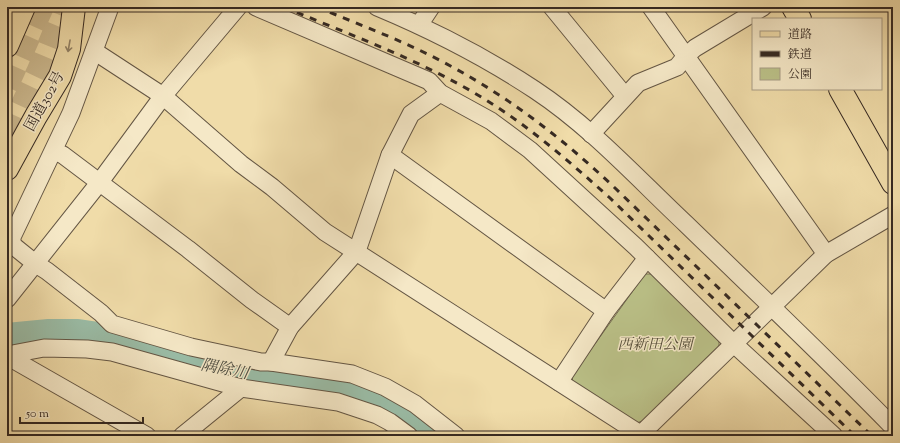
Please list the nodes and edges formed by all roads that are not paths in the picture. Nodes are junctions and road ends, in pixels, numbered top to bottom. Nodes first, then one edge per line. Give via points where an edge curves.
1 (24, 7) edge
2 (74, 7) edge
3 (110, 7) edge
4 (238, 7) edge
5 (256, 7) edge
6 (377, 7) edge
7 (431, 7) edge
8 (552, 7) edge
9 (651, 7) edge
10 (763, 7) edge
11 (793, 7) edge
12 (799, 18) edge
13 (419, 25) junction
14 (7, 46) edge
15 (94, 51) junction
16 (686, 56) junction
17 (841, 90) edge
18 (440, 94) junction
19 (163, 96) junction
20 (625, 96) junction
21 (591, 134) junction
22 (54, 151) junction
23 (390, 155) junction
24 (7, 169) edge
25 (99, 183) junction
26 (893, 183) edge
27 (893, 215) edge
28 (357, 252) junction
29 (826, 254) junction
30 (647, 258) junction
31 (36, 264) junction
32 (7, 299) edge
33 (772, 308) junction
34 (606, 311) junction
35 (290, 327) junction
36 (734, 344) junction
37 (7, 355) edge
38 (271, 362) junction
39 (559, 382) junction
40 (241, 388) junction
41 (893, 427) edge
42 (147, 436) edge
43 (182, 436) edge
44 (409, 436) edge
45 (456, 436) edge
46 (641, 436) edge
47 (834, 436) edge

1 - 14 main road
2 -> 24 main road, 国道302号 via 69,49 60,76
3 - 15 street
4 - 19 street
5 - 18 street via 429,81
6 - 13 street
7 - 13 street
8 - 20 street
9 - 16 street
10 - 16 street
11 - 12 main road
13 - 21 street via 478,55 535,90
15 - 19 street
15 - 22 street
16 - 20 street via 677,67 638,83
16 - 29 street
17 - 26 main road
18 - 23 street via 411,114
18 - 30 street via 491,122 530,150
19 - 25 street
19 - 28 street via 325,232
20 - 21 street
21 - 33 street
22 - 25 street
22 - 31 street via 12,237 15,247
23 - 28 street
23 - 34 street
25 - 31 street
25 - 35 street
27 - 29 street
28 - 35 street
28 - 39 street
29 - 33 street
30 - 34 street
30 - 36 street
31 - 32 street
31 - 38 street via 112,324 191,347 260,362
33 - 36 street
33 - 41 street
34 - 39 street
35 - 38 street
36 - 46 street
36 - 47 street
37 - 40 street via 44,348 112,352
37 - 42 street
38 - 45 street via 352,374 385,387 416,404
39 - 46 street
40 - 43 street
40 - 44 street via 338,402 376,415

